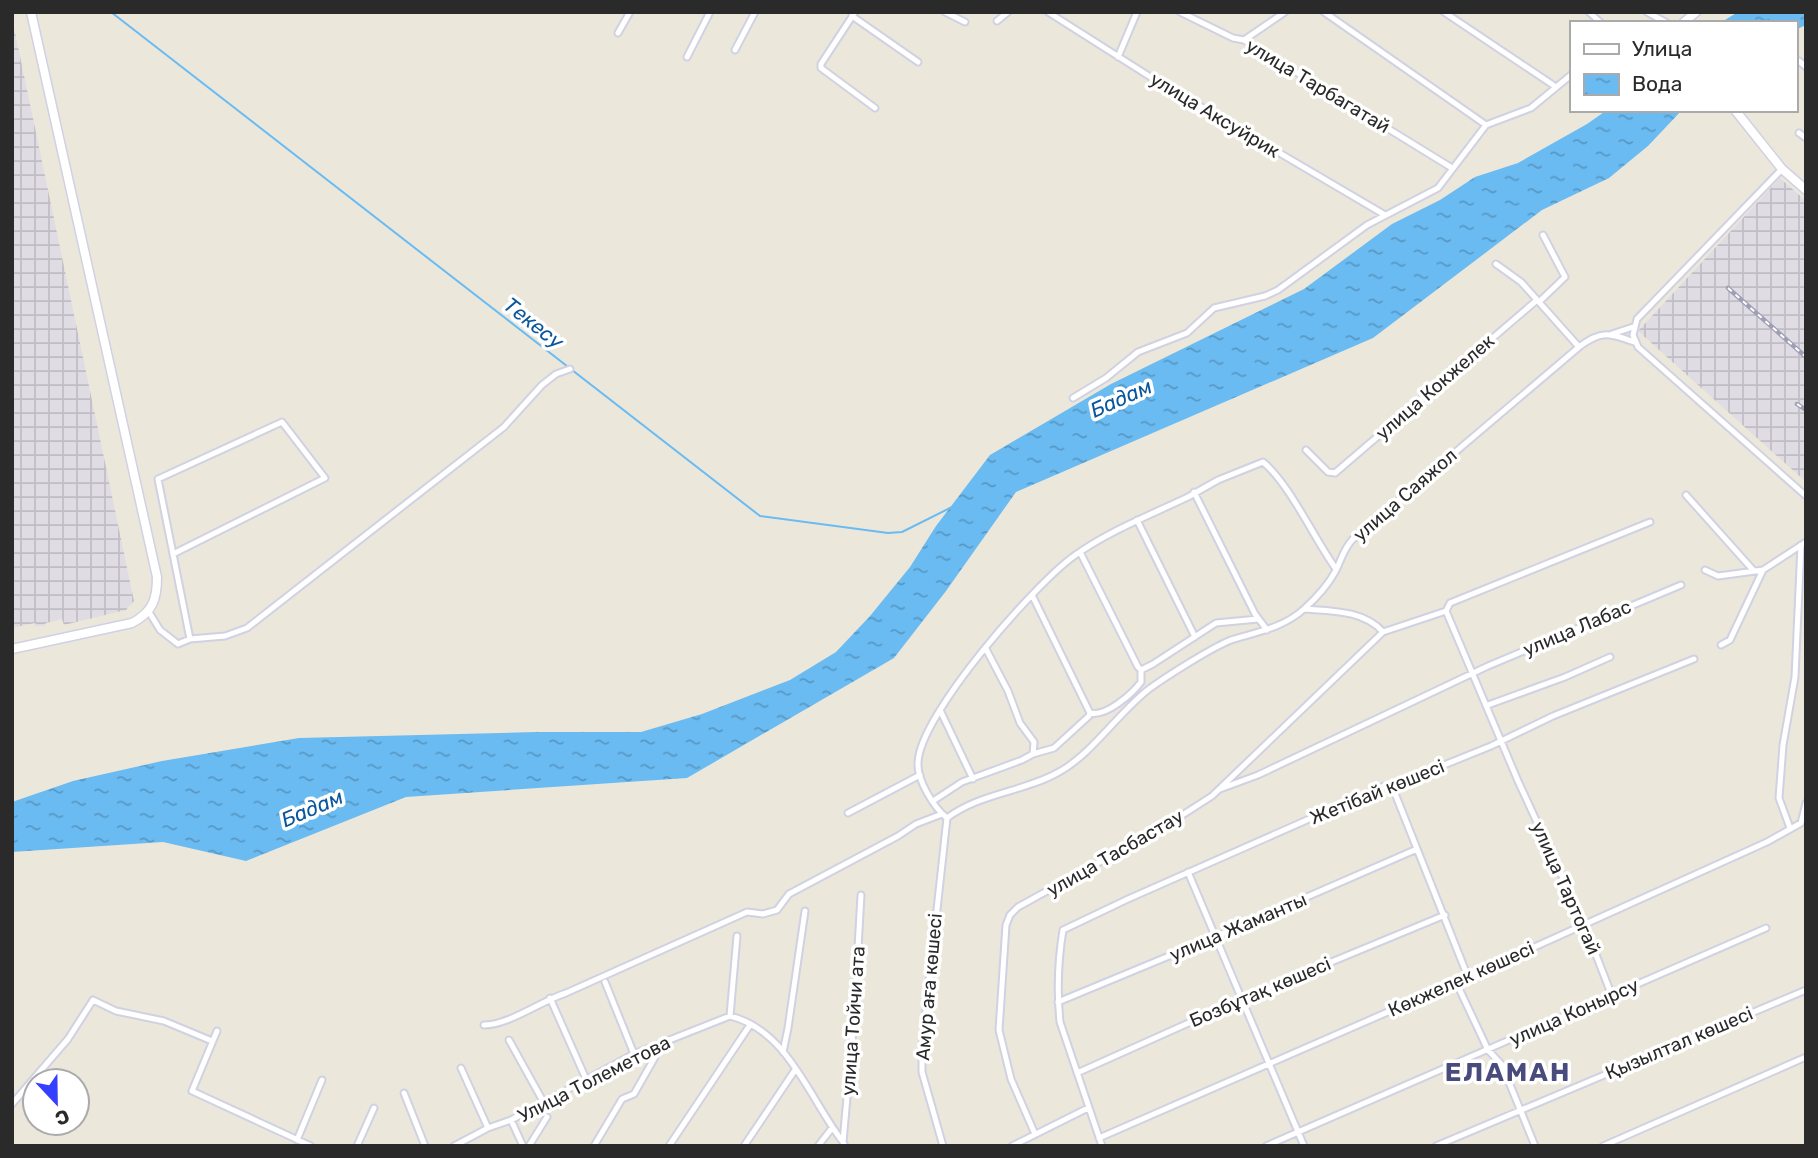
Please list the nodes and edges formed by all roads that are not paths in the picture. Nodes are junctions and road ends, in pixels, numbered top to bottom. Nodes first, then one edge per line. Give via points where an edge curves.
1 (31, 12) edge
2 (630, 12) edge
3 (710, 12) edge
4 (755, 12) edge
5 (945, 12) edge
6 (1008, 12) edge
7 (1048, 12) edge
8 (1137, 12) edge
9 (1180, 12) edge
10 (1285, 12) edge
11 (1324, 12) edge
12 (1444, 12) edge
13 (1647, 12) edge
14 (853, 14) edge
15 (997, 21) dead end
16 (1663, 21) edge
17 (965, 22) dead end
18 (618, 33) dead end
19 (1244, 40) junction
20 (735, 50) dead end
21 (687, 57) dead end
22 (1118, 57) junction
23 (1799, 61) dead end
24 (918, 62) dead end
25 (1806, 67) edge
26 (1570, 76) edge
27 (1556, 87) junction
28 (876, 108) dead end
29 (1737, 112) edge
30 (1486, 125) junction
31 (1799, 133) dead end
32 (1806, 138) edge
33 (1452, 168) junction
34 (1782, 169) junction
35 (1806, 190) edge
36 (1385, 215) junction
37 (1543, 235) dead end
38 (1496, 264) dead end
39 (1538, 301) junction
40 (1633, 327) junction
41 (1612, 334) junction
42 (1634, 342) junction
43 (1579, 347) junction
44 (570, 369) dead end
45 (1073, 398) dead end
46 (1306, 450) dead end
47 (1194, 492) junction
48 (1686, 495) dead end
49 (1806, 496) edge
50 (1137, 520) junction
51 (1650, 522) dead end
52 (1803, 543) edge
53 (1080, 552) junction
54 (173, 554) junction
55 (1336, 570) junction
56 (1705, 570) dead end
57 (1753, 570) junction
58 (1763, 570) junction
59 (1681, 585) dead end
60 (1032, 596) junction
61 (1304, 609) junction
62 (1446, 611) junction
63 (149, 612) junction
64 (1258, 619) junction
65 (1267, 631) junction
66 (1383, 632) junction
67 (1195, 637) junction
68 (190, 639) junction
69 (1721, 645) dead end
70 (12, 649) edge
71 (986, 649) junction
72 (1610, 657) dead end
73 (1694, 659) dead end
74 (1139, 669) junction
75 (1474, 674) junction
76 (1488, 705) junction
77 (940, 710) junction
78 (1090, 713) junction
79 (1503, 740) junction
80 (1032, 754) junction
81 (920, 775) junction
82 (973, 779) junction
83 (1392, 786) junction
84 (1218, 790) junction
85 (933, 801) junction
86 (1806, 803) edge
87 (848, 813) dead end
88 (944, 816) junction
89 (1803, 822) edge
90 (1790, 828) junction
91 (1417, 849) junction
92 (1188, 873) junction
93 (861, 895) dead end
94 (805, 911) dead end
95 (1445, 915) junction
96 (1584, 924) junction
97 (1766, 928) dead end
98 (737, 936) dead end
99 (1215, 937) junction
100 (1468, 977) junction
101 (605, 982) dead end
102 (1457, 982) junction
103 (1806, 990) edge
104 (1612, 996) junction
105 (550, 998) junction
106 (1242, 999) junction
107 (1058, 1002) junction
108 (730, 1016) junction
109 (484, 1025) dead end
110 (750, 1025) junction
111 (217, 1031) dead end
112 (509, 1040) dead end
113 (212, 1041) junction
114 (663, 1042) junction
115 (1488, 1049) junction
116 (783, 1052) junction
117 (634, 1054) junction
118 (1806, 1057) edge
119 (1269, 1064) junction
120 (461, 1068) dead end
121 (795, 1070) junction
122 (1077, 1073) junction
123 (586, 1079) junction
124 (322, 1080) dead end
125 (404, 1093) dead end
126 (544, 1103) junction
127 (12, 1104) edge
128 (374, 1108) dead end
129 (1088, 1108) junction
130 (1519, 1109) junction
131 (547, 1117) dead end
132 (511, 1120) junction
133 (488, 1128) junction
134 (832, 1128) junction
135 (1298, 1132) junction
136 (1035, 1134) junction
137 (1099, 1138) junction
138 (298, 1140) junction
139 (1024, 1143) edge
140 (844, 1144) edge
141 (311, 1146) edge
142 (357, 1146) edge
143 (425, 1146) edge
144 (454, 1146) edge
145 (523, 1146) edge
146 (529, 1146) edge
147 (594, 1146) edge
148 (669, 1146) edge
149 (744, 1146) edge
150 (818, 1146) edge
151 (943, 1146) edge
152 (1012, 1146) edge
153 (1102, 1146) edge
154 (1266, 1146) edge
155 (1304, 1146) edge
156 (1436, 1146) edge
157 (1535, 1146) edge
158 (1603, 1146) edge

1 - 63 street via 157,577 155,603
2 - 18 street
3 - 21 street
4 - 20 street
5 - 17 street
6 - 15 street
7 - 22 street, улица Аксуйрик
8 - 22 street
9 - 19 street, улица Тарбагатай
10 - 19 street
11 - 30 street
12 - 27 street
13 - 16 street
14 - 24 street
14 - 28 street via 821,68
19 - 33 street, улица Тарбагатай
22 - 36 street, улица Аксуйрик
23 - 25 street
26 - 27 street
27 - 30 street via 1531,108
29 - 34 street
30 - 33 street
31 - 32 street
33 - 36 street via 1438,188
34 - 35 street
34 - 40 street
36 - 45 street via 1278,290 1214,308 1187,332 1139,352
37 - 39 street, улица Кокжелек via 1565,277
38 - 39 street
39 - 43 street
39 - 46 street, улица Кокжелек via 1332,474
40 - 41 street, улица Саяжол
40 - 42 street
41 - 42 street
41 - 43 street, улица Саяжол
42 - 49 street
43 - 55 street, улица Саяжол via 1352,540
44 - 68 street via 542,385 505,428 247,628 225,636
47 - 50 street
47 - 55 street via 1263,462 1293,500
47 - 64 street
48 - 57 street
50 - 53 street
50 - 67 street
51 - 62 street, улица Тасбастау via 1450,603
52 - 58 street
52 - 90 street via 1794,677 1779,798
53 - 60 street
53 - 74 street
54 - 54 street via 158,479 282,422 326,478
54 - 68 street
55 - 61 street, улица Саяжол
56 - 57 street via 1717,576
57 - 58 street
58 - 69 street via 1730,640
59 - 75 street, улица Лабас
60 - 71 street
60 - 78 street
61 - 65 street, улица Саяжол
61 - 66 street via 1345,612 1364,618
62 - 66 street, улица Тасбастау
62 - 75 street, улица Тартогай
63 - 68 street via 168,639 178,645
63 - 70 street via 132,623
64 - 65 street
64 - 67 street via 1220,621
65 - 88 street, улица Саяжол via 1220,645 1149,689 1061,771
66 - 84 street, улица Тасбастау
67 - 74 street
71 - 77 street
71 - 80 street via 1020,723 1034,742
72 - 76 street
73 - 79 street, Жетібай көшесі
74 - 78 street via 1139,686 1097,715
75 - 76 street, улица Тартогай
75 - 84 street, улица Лабас
76 - 79 street, улица Тартогай
77 - 81 street via 919,754
77 - 82 street
78 - 80 street via 1054,748
79 - 83 street, Жетібай көшесі
79 - 96 street, улица Тартогай
80 - 82 street
81 - 85 street
81 - 87 street
82 - 85 street
83 - 91 street
83 - 92 street, Жетібай көшесі
84 - 136 street, улица Тасбастау via 1170,823 1010,915 999,1030 1012,1079
85 - 88 street
86 - 89 street, Көкжелек көшесі
88 - 105 street, улица Саяжол via 911,826 789,894 777,911 747,912
88 - 151 street, Амур аға көшесі via 922,1072
89 - 90 street, Көкжелек көшесі
90 - 96 street, Көкжелек көшесі
91 - 95 street
91 - 99 street, улица Жаманты
92 - 99 street
92 - 107 street, Жетібай көшесі via 1063,930
93 - 140 street, улица Тойчи ата
94 - 116 street
95 - 100 street
95 - 106 street, Бозбұтақ көшесі
96 - 100 street, Көкжелек көшесі
96 - 104 street, улица Тартогай
97 - 104 street, улица Конырсу
98 - 108 street
99 - 106 street
99 - 107 street, улица Жаманты
100 - 102 street, Көкжелек көшесі
101 - 117 street
102 - 115 street
102 - 119 street, Көкжелек көшесі
103 - 130 street, Қызылтал көшесі
104 - 115 street, улица Конырсу
105 - 109 street
105 - 123 street
106 - 119 street
106 - 122 street, Бозбұтақ көшесі
107 - 122 street
108 - 110 street
108 - 114 street, Улица Толеметова
110 - 116 street
110 - 148 street
111 - 113 street
112 - 126 street
113 - 127 street via 93,1000 68,1039
113 - 138 street via 192,1091
114 - 117 street, Улица Толеметова
114 - 147 street via 634,1094 622,1099
115 - 130 street via 1502,1065
115 - 135 street, улица Конырсу
116 - 121 street
117 - 123 street, Улица Толеметова
118 - 158 street
119 - 135 street
119 - 137 street, Көкжелек көшесі
120 - 133 street
121 - 134 street
121 - 149 street
122 - 129 street
123 - 126 street, Улица Толеметова
124 - 138 street
125 - 143 street
126 - 132 street, Улица Толеметова
128 - 142 street
129 - 136 street
129 - 137 street
130 - 156 street, Қызылтал көшесі
130 - 157 street
131 - 146 street
132 - 133 street, Улица Толеметова
132 - 145 street
133 - 144 street, Улица Толеметова
134 - 140 street
134 - 150 street
135 - 154 street, улица Конырсу
135 - 155 street
136 - 139 street
137 - 153 street
138 - 141 street
139 - 152 street

